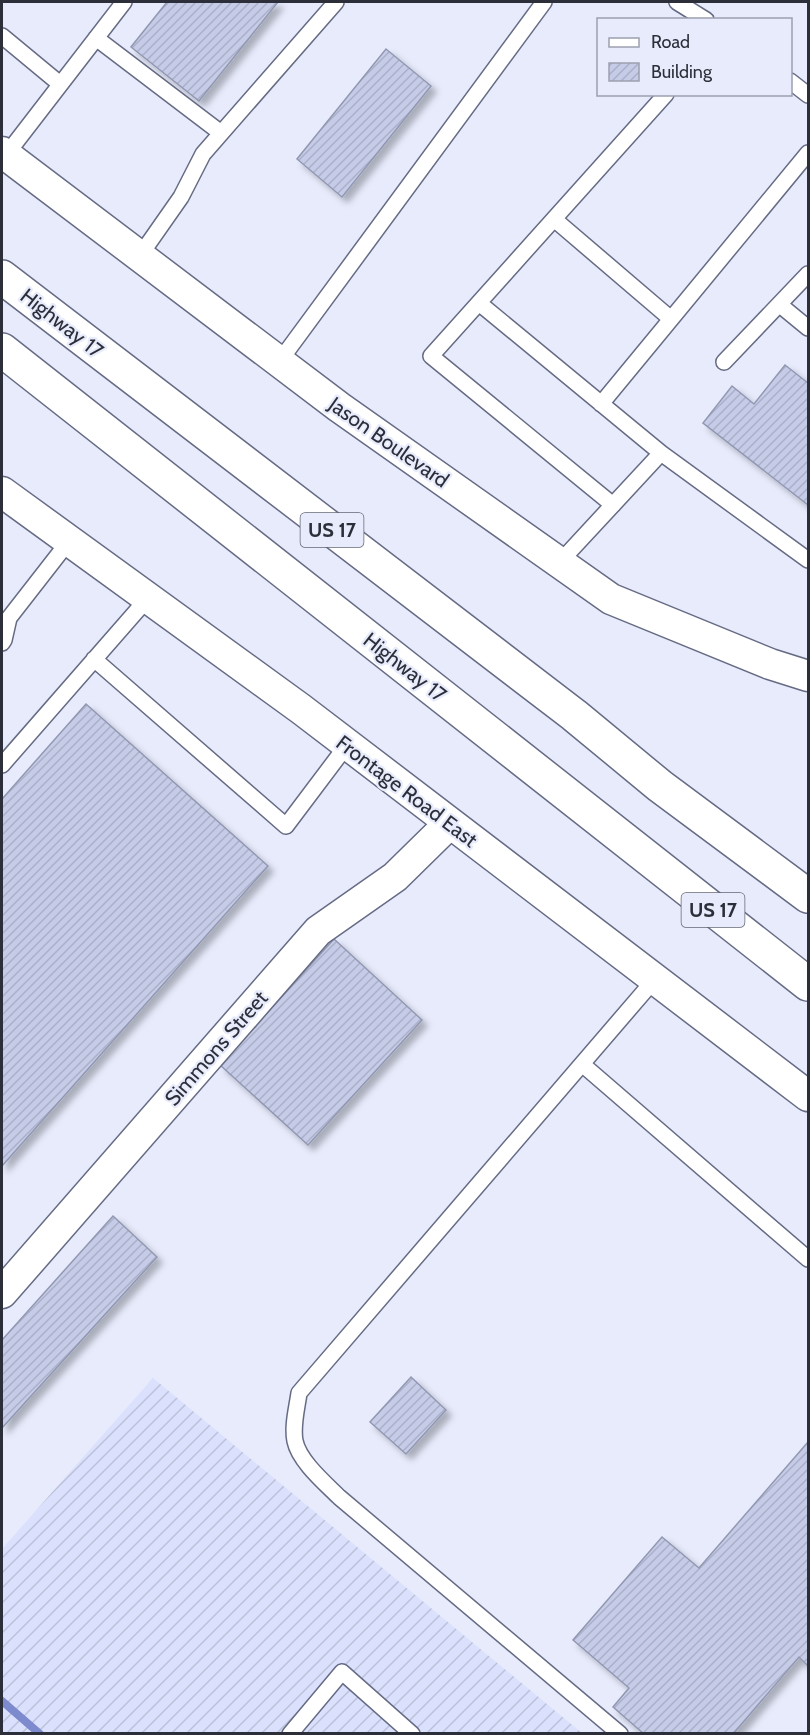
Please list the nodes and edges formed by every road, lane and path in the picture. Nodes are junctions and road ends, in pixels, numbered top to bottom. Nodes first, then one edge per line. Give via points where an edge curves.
1 (122, 2) edge
2 (336, 2) edge
3 (543, 2) edge
4 (677, 2) edge
5 (703, 18) edge
6 (2, 36) edge
7 (96, 38) junction
8 (792, 83) edge
9 (60, 84) junction
10 (808, 95) edge
11 (664, 96) edge
12 (221, 133) junction
13 (808, 153) edge
14 (4, 154) edge
15 (554, 219) junction
16 (139, 257) junction
17 (808, 274) edge
18 (2, 277) edge
19 (479, 303) junction
20 (780, 305) junction
21 (671, 319) junction
22 (808, 328) edge
23 (2, 350) edge
24 (279, 362) junction
25 (724, 362) dead end
26 (601, 404) junction
27 (661, 453) junction
28 (2, 492) edge
29 (613, 505) junction
30 (69, 541) junction
31 (808, 560) edge
32 (559, 563) junction
33 (148, 598) junction
34 (2, 640) edge
35 (94, 659) junction
36 (808, 676) edge
37 (347, 745) junction
38 (2, 765) edge
39 (450, 823) junction
40 (808, 896) edge
41 (655, 979) junction
42 (808, 984) edge
43 (582, 1064) junction
44 (808, 1096) edge
45 (808, 1259) edge
46 (2, 1293) edge
47 (290, 1734) edge
48 (412, 1734) edge
49 (620, 1734) edge

1 - 7 lane
2 - 12 lane
3 - 24 lane
4 - 5 lane
6 - 9 lane
7 - 9 lane
7 - 12 lane
8 - 10 lane
9 - 14 lane
11 - 15 lane
12 - 16 lane via 203,154 181,197
13 - 21 lane
14 - 16 street, Jason Boulevard
15 - 19 lane
15 - 21 lane
16 - 24 street, Jason Boulevard
17 - 20 lane
18 - 40 highway, Highway 17 / US 17
19 - 26 lane
19 - 29 lane via 431,356
20 - 22 lane
20 - 25 lane
21 - 26 lane
23 - 42 highway, Highway 17 / US 17
24 - 32 street, Jason Boulevard
26 - 27 lane
27 - 29 lane
27 - 31 lane
28 - 30 street, Frontage Road East
29 - 32 lane
30 - 33 street, Frontage Road East
30 - 34 lane via 9,618
32 - 36 street, Jason Boulevard via 611,599
33 - 35 lane
33 - 37 street, Frontage Road East
35 - 37 lane via 286,826
35 - 38 lane
37 - 39 street, Frontage Road East
39 - 41 street, Frontage Road East
39 - 46 street, Simmons Street via 395,877 318,931
41 - 43 lane
41 - 44 street, Frontage Road East
43 - 45 lane
43 - 49 lane via 299,1393 295,1442 309,1466 339,1497
47 - 48 lane via 342,1672

